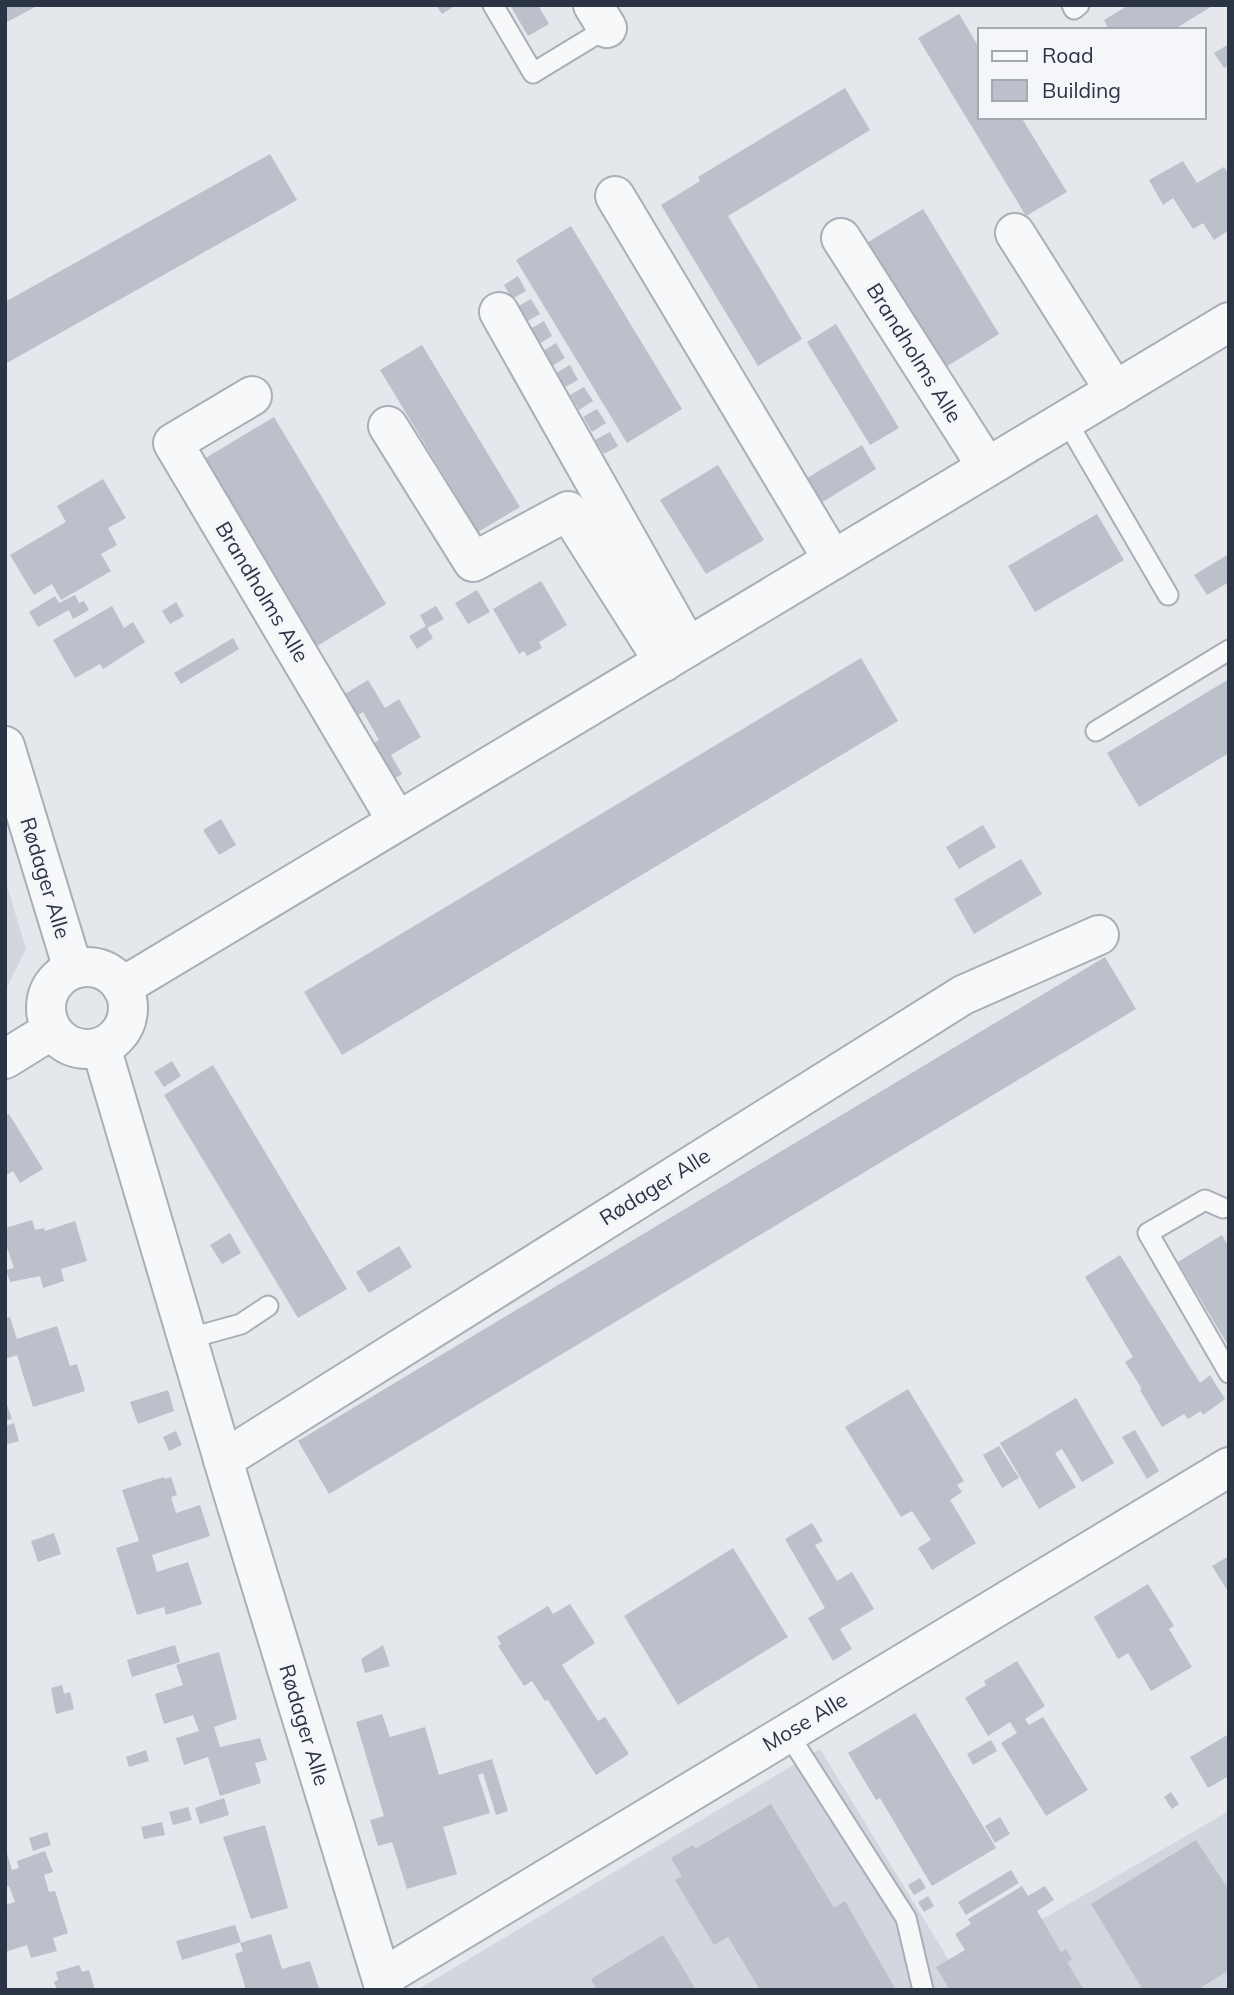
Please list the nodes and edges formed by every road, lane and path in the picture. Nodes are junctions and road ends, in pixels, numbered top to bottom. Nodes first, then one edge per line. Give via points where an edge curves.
1 (493, 5) edge
2 (1072, 5) edge
3 (1079, 5) edge
4 (600, 17) edge
5 (615, 196) dead end
6 (1014, 233) dead end
7 (841, 238) dead end
8 (499, 312) dead end
9 (1229, 322) edge
10 (1115, 391) junction
11 (252, 396) dead end
12 (1066, 420) junction
13 (388, 426) dead end
14 (987, 467) junction
15 (833, 560) junction
16 (1168, 595) dead end
17 (1229, 650) edge
18 (676, 654) junction
19 (1096, 731) dead end
20 (5, 746) edge
21 (397, 821) junction
22 (1099, 935) dead end
23 (73, 969) junction
24 (122, 987) junction
25 (52, 1030) junction
26 (101, 1047) junction
27 (5, 1059) edge
28 (1223, 1208) dead end
29 (268, 1306) dead end
30 (187, 1339) junction
31 (1229, 1373) edge
32 (223, 1460) junction
33 (1229, 1467) edge
34 (788, 1732) junction
35 (384, 1984) edge
36 (923, 1990) edge

1 - 4 lane via 533,73
2 - 3 lane via 1074,9
5 - 15 street
6 - 10 street
7 - 14 street, Brandholms Alle
8 - 18 street
9 - 10 street
10 - 12 street
11 - 21 street, Brandholms Alle via 173,443
12 - 14 street
12 - 16 lane
13 - 18 street via 473,562 568,511
14 - 15 street
15 - 18 street
17 - 19 lane
18 - 21 street
20 - 23 street, Rødager Alle
21 - 24 street
22 - 32 street, Rødager Alle via 963,995
23 - 24 street via 101,969
23 - 25 street via 48,995 45,1007
24 - 26 street via 127,1000 125,1021
25 - 26 street via 74,1047
25 - 27 street
26 - 30 street, Rødager Alle
28 - 31 lane via 1205,1200 1147,1233
29 - 30 lane via 241,1324
30 - 32 street, Rødager Alle
32 - 35 street, Rødager Alle
33 - 34 street, Mose Alle
34 - 35 street, Mose Alle
34 - 36 lane via 906,1918

